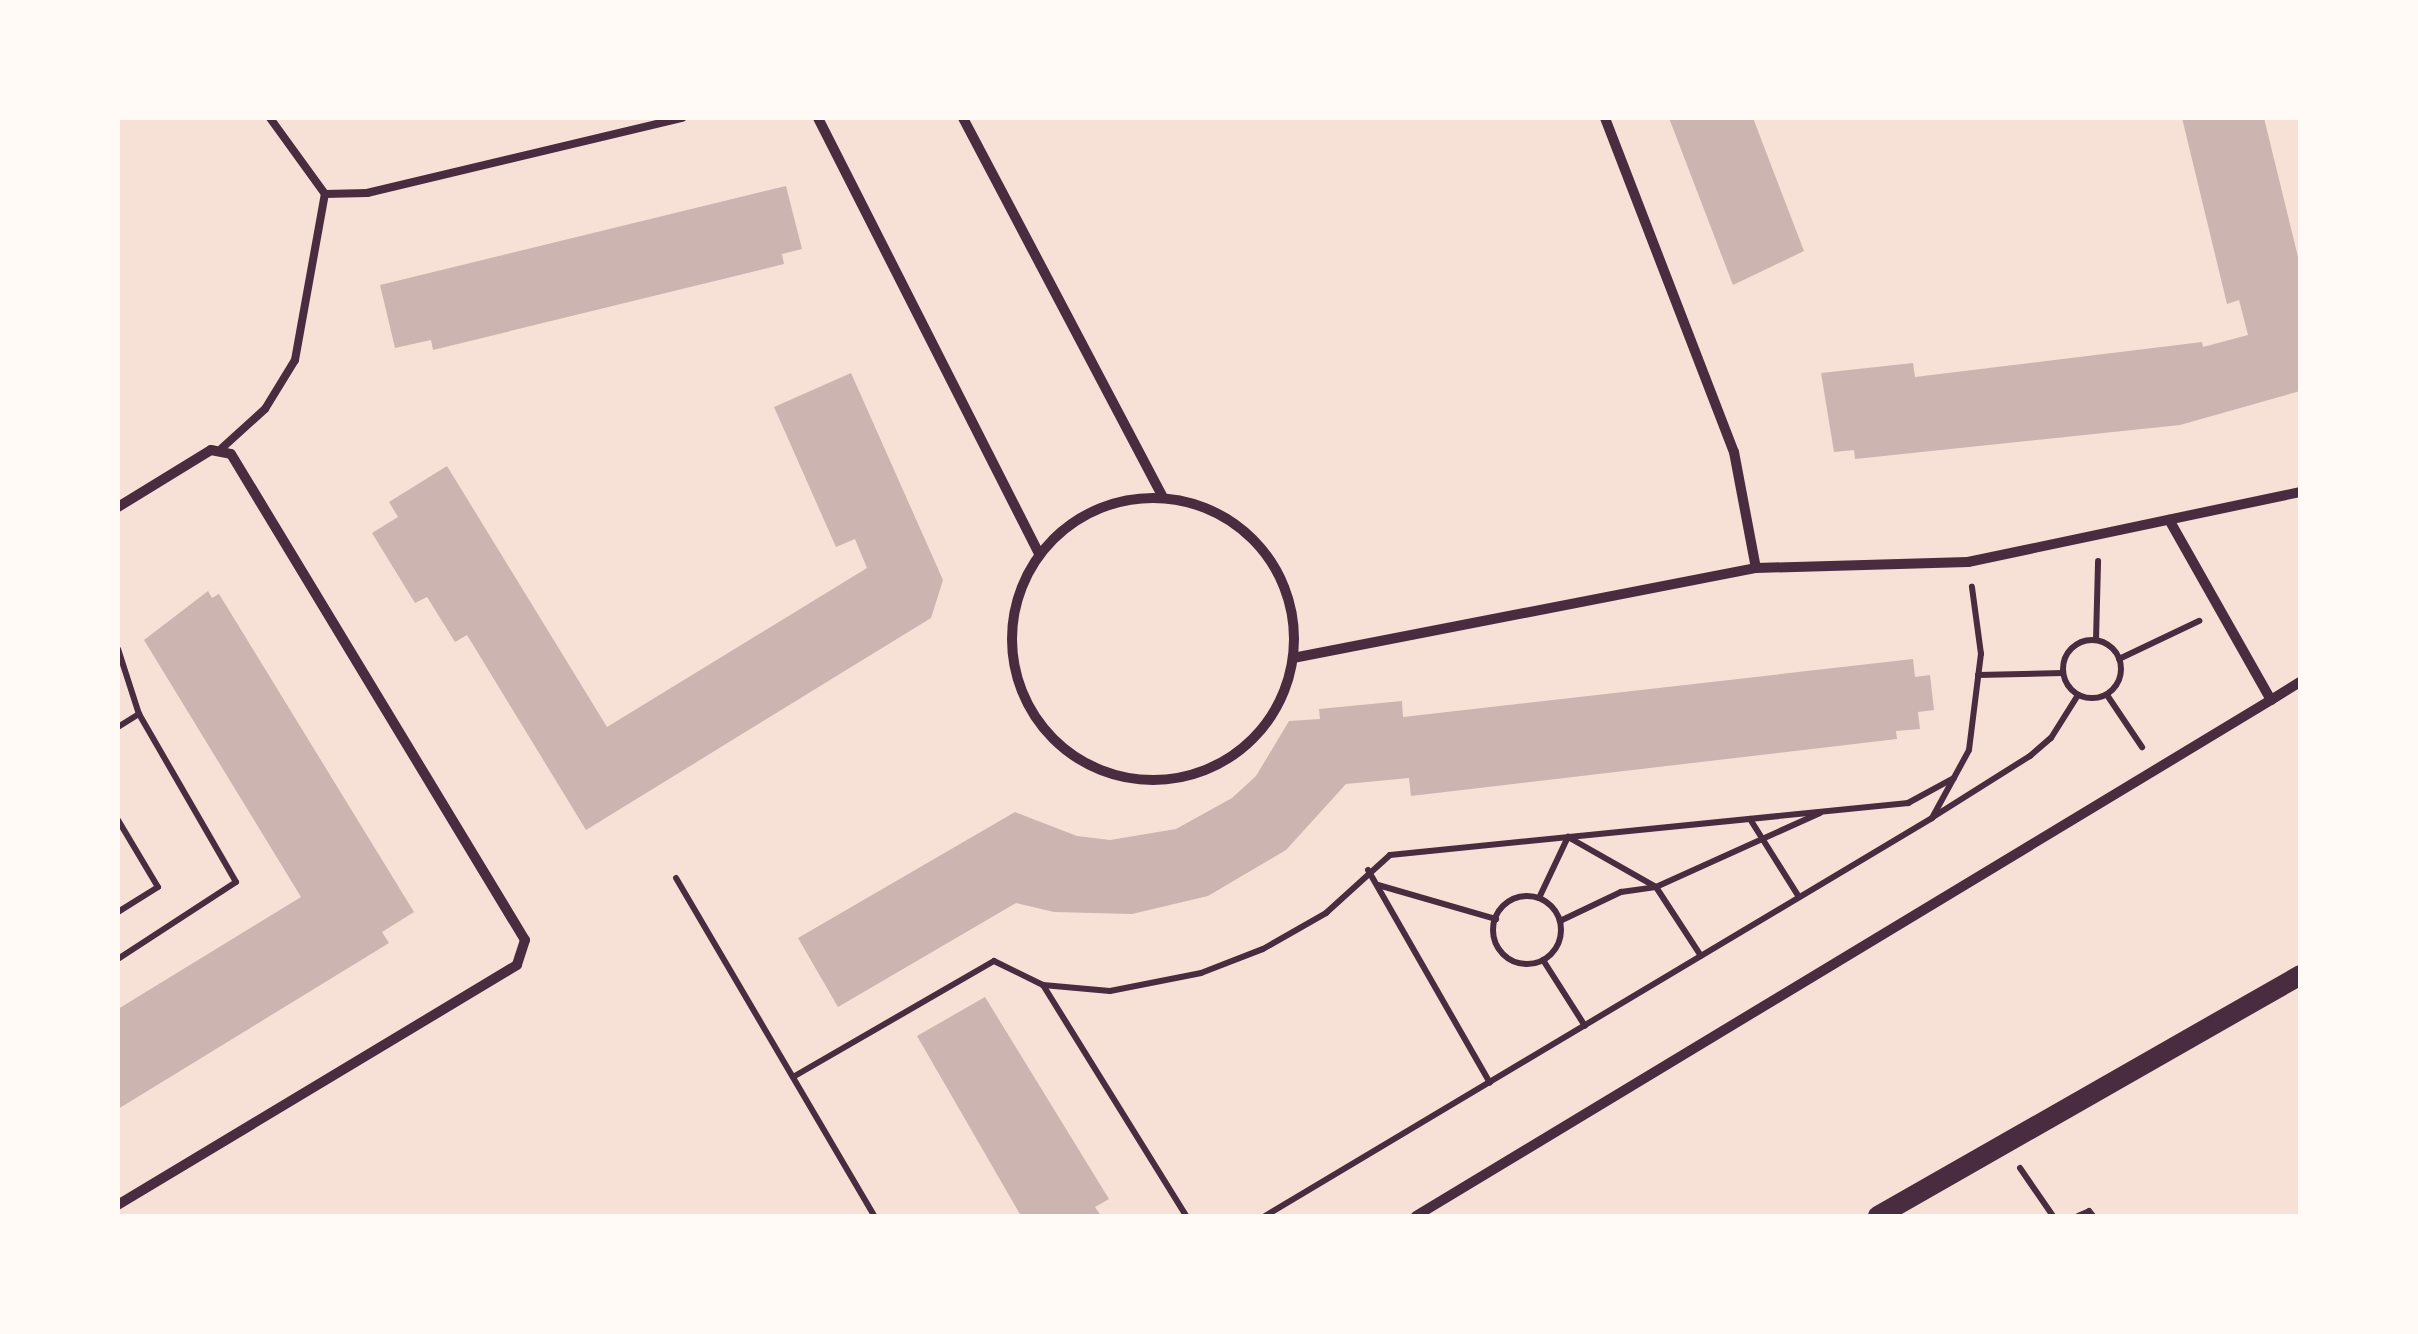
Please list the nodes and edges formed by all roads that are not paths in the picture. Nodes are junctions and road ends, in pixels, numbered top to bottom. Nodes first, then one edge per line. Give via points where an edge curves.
1 (270, 118) edge
2 (682, 118) edge
3 (818, 118) edge
4 (962, 118) edge
5 (1606, 118) edge
6 (324, 194) junction
7 (222, 448) junction
8 (2300, 492) edge
9 (1163, 497) junction
10 (118, 507) edge
11 (2169, 520) junction
12 (1040, 553) junction
13 (1756, 568) junction
14 (1293, 658) junction
15 (2300, 682) edge
16 (2271, 700) junction
17 (2300, 975) edge
18 (118, 1205) edge
19 (1416, 1216) edge
20 (1878, 1216) edge

1 - 6 lane
2 - 6 lane via 367,193
3 - 12 street
4 - 9 street
5 - 13 street via 1734,452
6 - 7 lane via 296,360 265,409
7 - 10 street
7 - 18 street via 525,940 525,952 517,966
8 - 11 street
9 - 12 street via 1116,501 1074,520
9 - 14 street via 1208,507 1247,532 1267,556 1292,612
11 - 13 street via 1968,562
11 - 16 street
12 - 14 street via 1018,595 1011,642 1020,688 1042,728 1078,760 1122,778 1169,780 1214,767 1252,740 1280,703
13 - 14 street
15 - 16 street
16 - 19 street
17 - 20 main road

